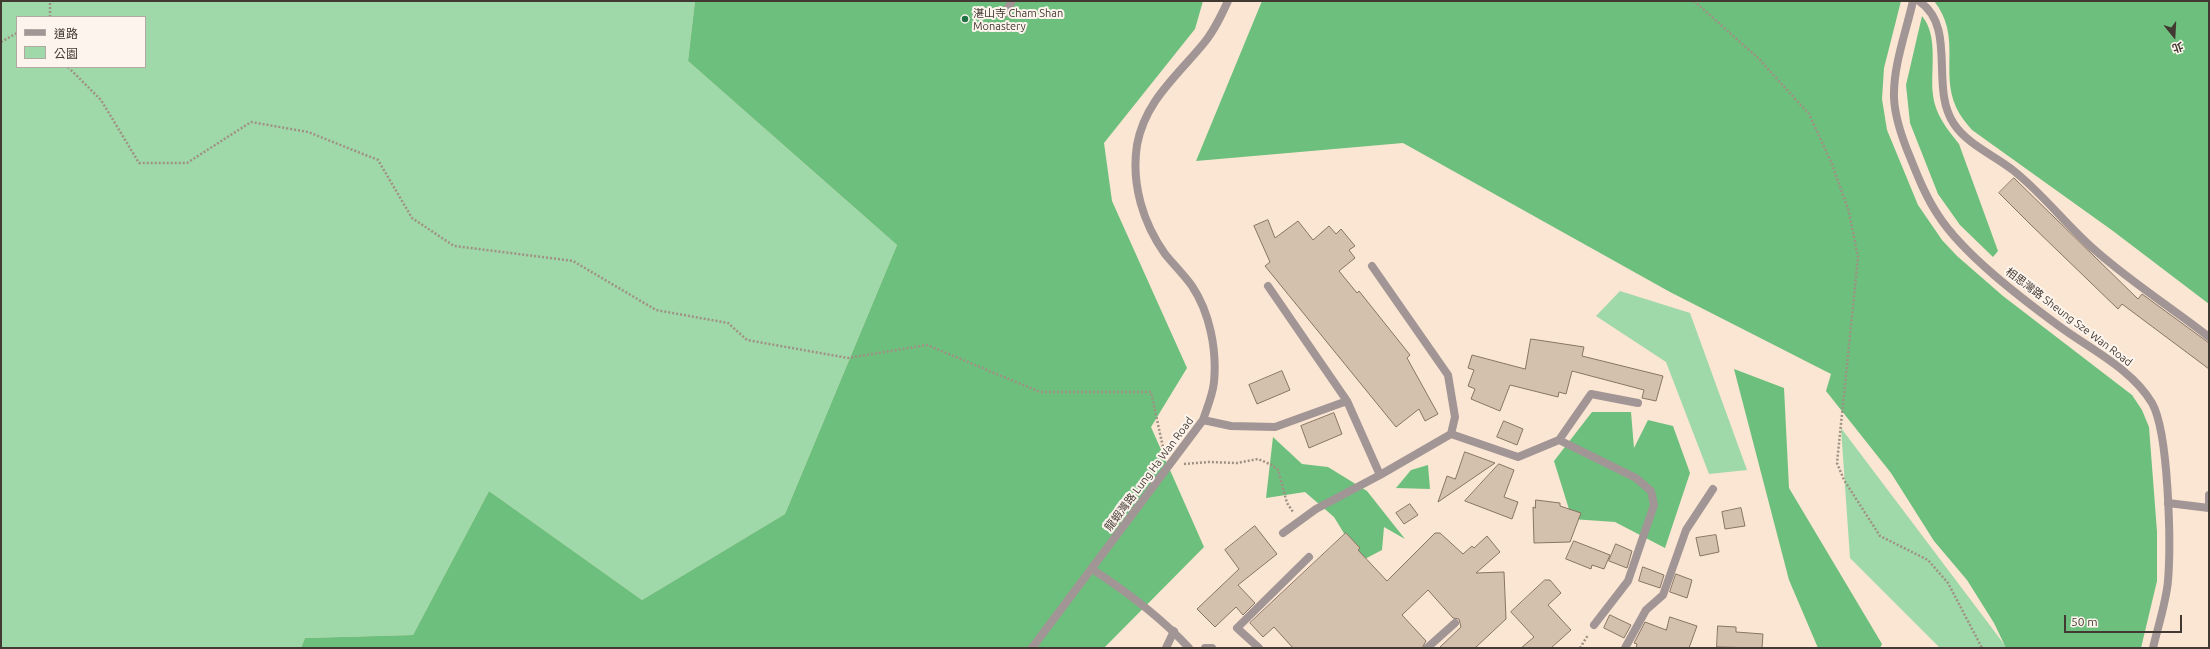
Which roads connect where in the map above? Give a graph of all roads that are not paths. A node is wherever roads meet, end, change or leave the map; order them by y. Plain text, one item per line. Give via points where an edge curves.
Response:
1 (1012, 1) edge
2 (1228, 1) edge
3 (1913, 1) edge
4 (1919, 1) edge
5 (981, 11) dead end
6 (1372, 266) dead end
7 (1268, 286) dead end
8 (2209, 337) edge
9 (1347, 401) junction
10 (1638, 403) dead end
11 (1203, 420) junction
12 (1451, 434) junction
13 (1559, 440) junction
14 (1380, 475) junction
15 (1712, 489) dead end
16 (2209, 495) edge
17 (2168, 503) junction
18 (2209, 508) edge
19 (1283, 533) dead end
20 (1309, 557) dead end
21 (1092, 569) junction
22 (1455, 623) dead end
23 (1594, 625) road end
24 (1174, 631) junction
25 (1032, 648) edge
26 (1166, 648) edge
27 (1189, 648) edge
28 (1205, 648) edge
29 (1212, 648) edge
30 (1259, 648) edge
31 (1427, 648) edge
32 (1626, 648) edge
33 (2153, 648) edge

1 - 5 street via 1004,14
2 - 11 street, 龍蝦灣路 Lung Ha Wan Road via 1205,42 1171,78 1153,103 1141,131 1136,161 1138,194 1149,227 1166,255 1192,287 1208,321 1215,353 1214,384
3 - 17 street, 相思灣路 Sheung Sze Wan Road via 1896,70 1894,98 1903,140 1928,199 1951,233 1976,257 2022,297 2140,387 2153,404 2160,424
4 - 8 street via 1934,15 1939,28 1942,94 1949,115 1965,137 2014,171 2096,251
6 - 12 street via 1448,375 1455,417
7 - 9 street
9 - 11 street via 1275,427 1231,426
9 - 14 street
10 - 13 street via 1591,394
11 - 21 street, 龍蝦灣路 Lung Ha Wan Road
12 - 13 street via 1518,457
12 - 14 street
13 - 23 street via 1636,478 1651,491 1654,505 1628,581
14 - 19 street via 1316,509
15 - 32 street via 1686,530 1663,594 1646,610
16 - 18 street
17 - 18 street
17 - 33 street, 相思灣路 Sheung Sze Wan Road via 2168,582
20 - 30 street via 1237,628
21 - 24 street via 1129,594
21 - 25 street, 龍蝦灣路 Lung Ha Wan Road
22 - 31 street
24 - 26 street
24 - 27 street
28 - 29 street

